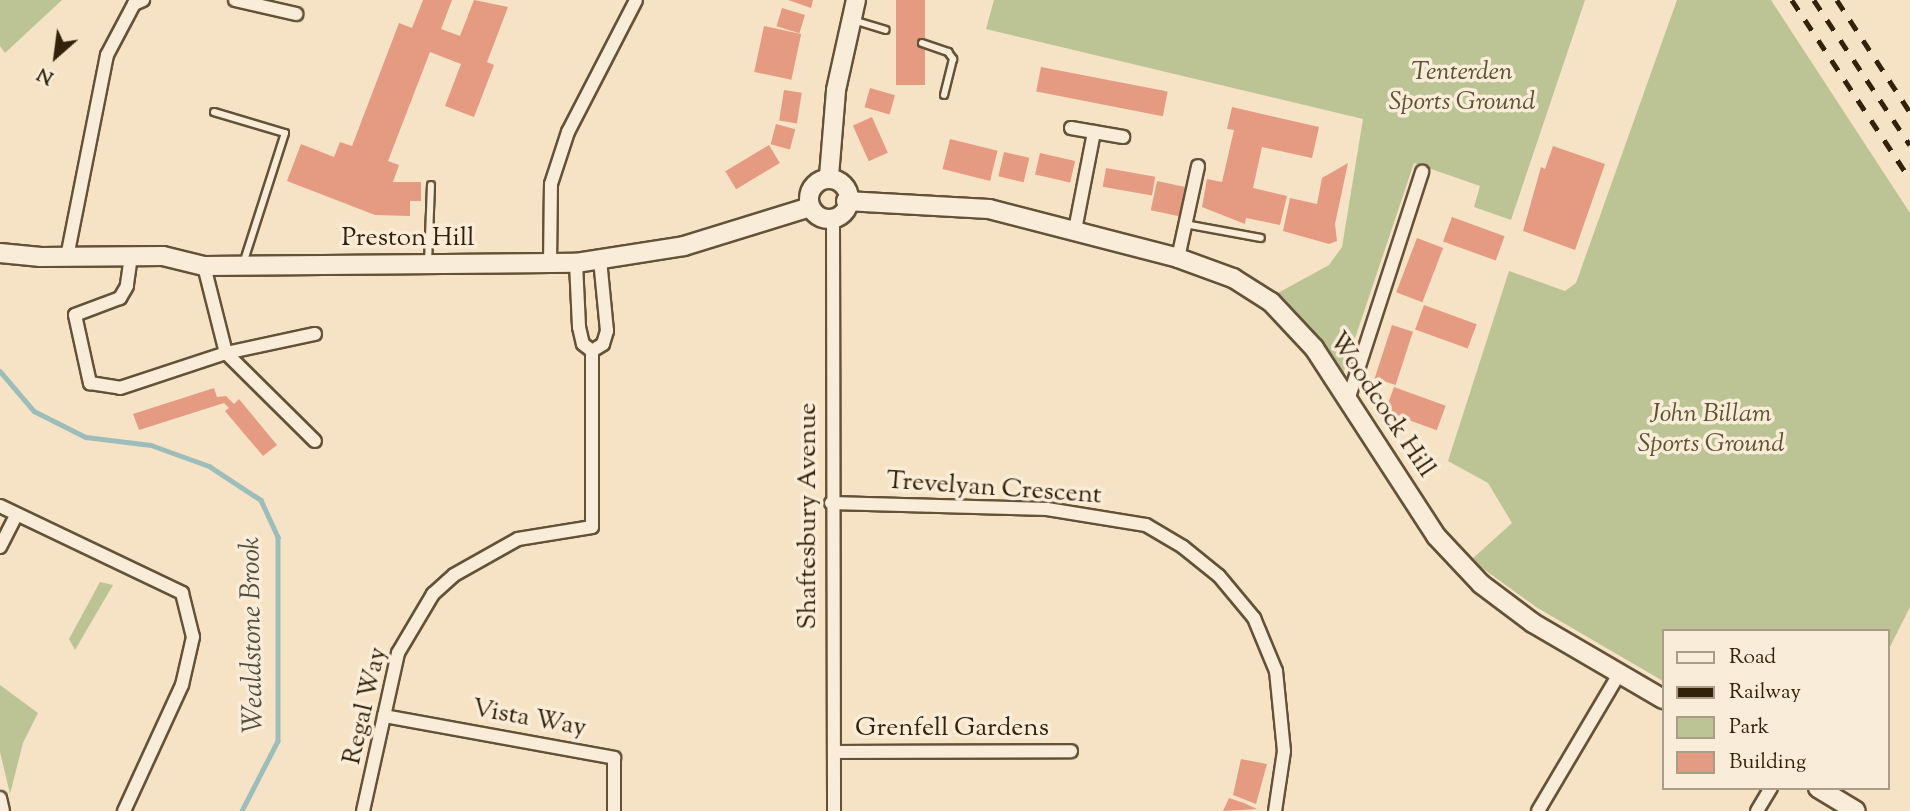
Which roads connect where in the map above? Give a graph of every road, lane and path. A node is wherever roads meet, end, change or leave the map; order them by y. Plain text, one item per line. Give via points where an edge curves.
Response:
1 (143, 0) edge
2 (235, 0) edge
3 (636, 0) edge
4 (856, 0) edge
5 (296, 14) dead end
6 (851, 19) junction
7 (885, 30) dead end
8 (922, 43) dead end
9 (944, 95) dead end
10 (214, 112) dead end
11 (1071, 128) dead end
12 (1094, 132) junction
13 (1123, 137) dead end
14 (1198, 166) dead end
15 (1422, 172) dead end
16 (829, 176) junction
17 (431, 185) dead end
18 (846, 201) junction
19 (810, 207) junction
20 (833, 220) junction
21 (1185, 224) junction
22 (1075, 230) junction
23 (1261, 238) dead end
24 (0, 253) edge
25 (131, 256) junction
26 (67, 257) junction
27 (1178, 258) junction
28 (600, 260) junction
29 (576, 263) junction
30 (550, 264) junction
31 (428, 265) junction
32 (204, 266) junction
33 (242, 266) junction
34 (315, 334) dead end
35 (592, 351) junction
36 (226, 353) junction
37 (1349, 397) junction
38 (315, 441) dead end
39 (831, 503) junction
40 (0, 506) edge
41 (16, 515) junction
42 (0, 547) edge
43 (1619, 674) junction
44 (1661, 698) edge
45 (384, 716) junction
46 (1071, 751) dead end
47 (834, 752) junction
48 (1770, 790) edge
49 (1821, 790) edge
50 (0, 798) edge
51 (3, 811) edge
52 (124, 811) edge
53 (363, 811) edge
54 (614, 811) edge
55 (834, 811) edge
56 (1275, 811) edge
57 (1538, 811) edge
58 (1756, 811) edge
59 (1856, 811) edge

1 - 26 street via 134,4 107,55
2 - 5 street
3 - 30 street via 568,132 551,184
4 - 6 street
6 - 7 lane
6 - 16 street via 836,90
8 - 9 lane via 948,52 953,59
10 - 33 lane via 285,133
11 - 12 street
12 - 13 street
12 - 22 street
14 - 21 street
15 - 37 street
16 - 18 street via 845,187
16 - 19 street via 816,186
17 - 31 lane
18 - 20 street
18 - 22 street, Woodcock Hill via 989,209
19 - 20 street via 822,221
19 - 28 street, Preston Hill via 684,246
20 - 39 street, Shaftesbury Avenue
21 - 23 lane
21 - 27 street
22 - 27 street, Woodcock Hill
24 - 26 street, Preston Hill
25 - 26 street, Preston Hill
25 - 32 street, Preston Hill via 163,256
25 - 36 street via 127,286 120,298 75,315 90,383 120,388
27 - 37 street, Woodcock Hill via 1233,278 1270,302 1314,348
28 - 29 street, Preston Hill
28 - 35 street, Regal Way via 607,331 603,344
29 - 30 street, Preston Hill
29 - 35 street, Regal Way via 579,327 583,344
30 - 31 street, Preston Hill
31 - 33 street, Preston Hill
32 - 33 street, Preston Hill
32 - 36 street
34 - 36 street
35 - 45 street, Regal Way via 593,527 518,539 454,575 433,594 398,653
36 - 38 street
37 - 43 street, Woodcock Hill via 1436,536 1480,584 1533,624
39 - 47 street, Shaftesbury Avenue
39 - 56 street, Trevelyan Crescent via 1060,511 1146,525 1183,547 1219,576 1254,618 1276,671 1283,751
40 - 41 street
41 - 42 street
41 - 52 street via 182,593 193,637 182,685
43 - 44 street, Woodcock Hill
43 - 57 street
45 - 53 street, Regal Way
45 - 54 street, Vista Way via 614,758
46 - 47 street, Grenfell Gardens
47 - 55 street, Shaftesbury Avenue
48 - 58 street
49 - 59 street
50 - 51 street

